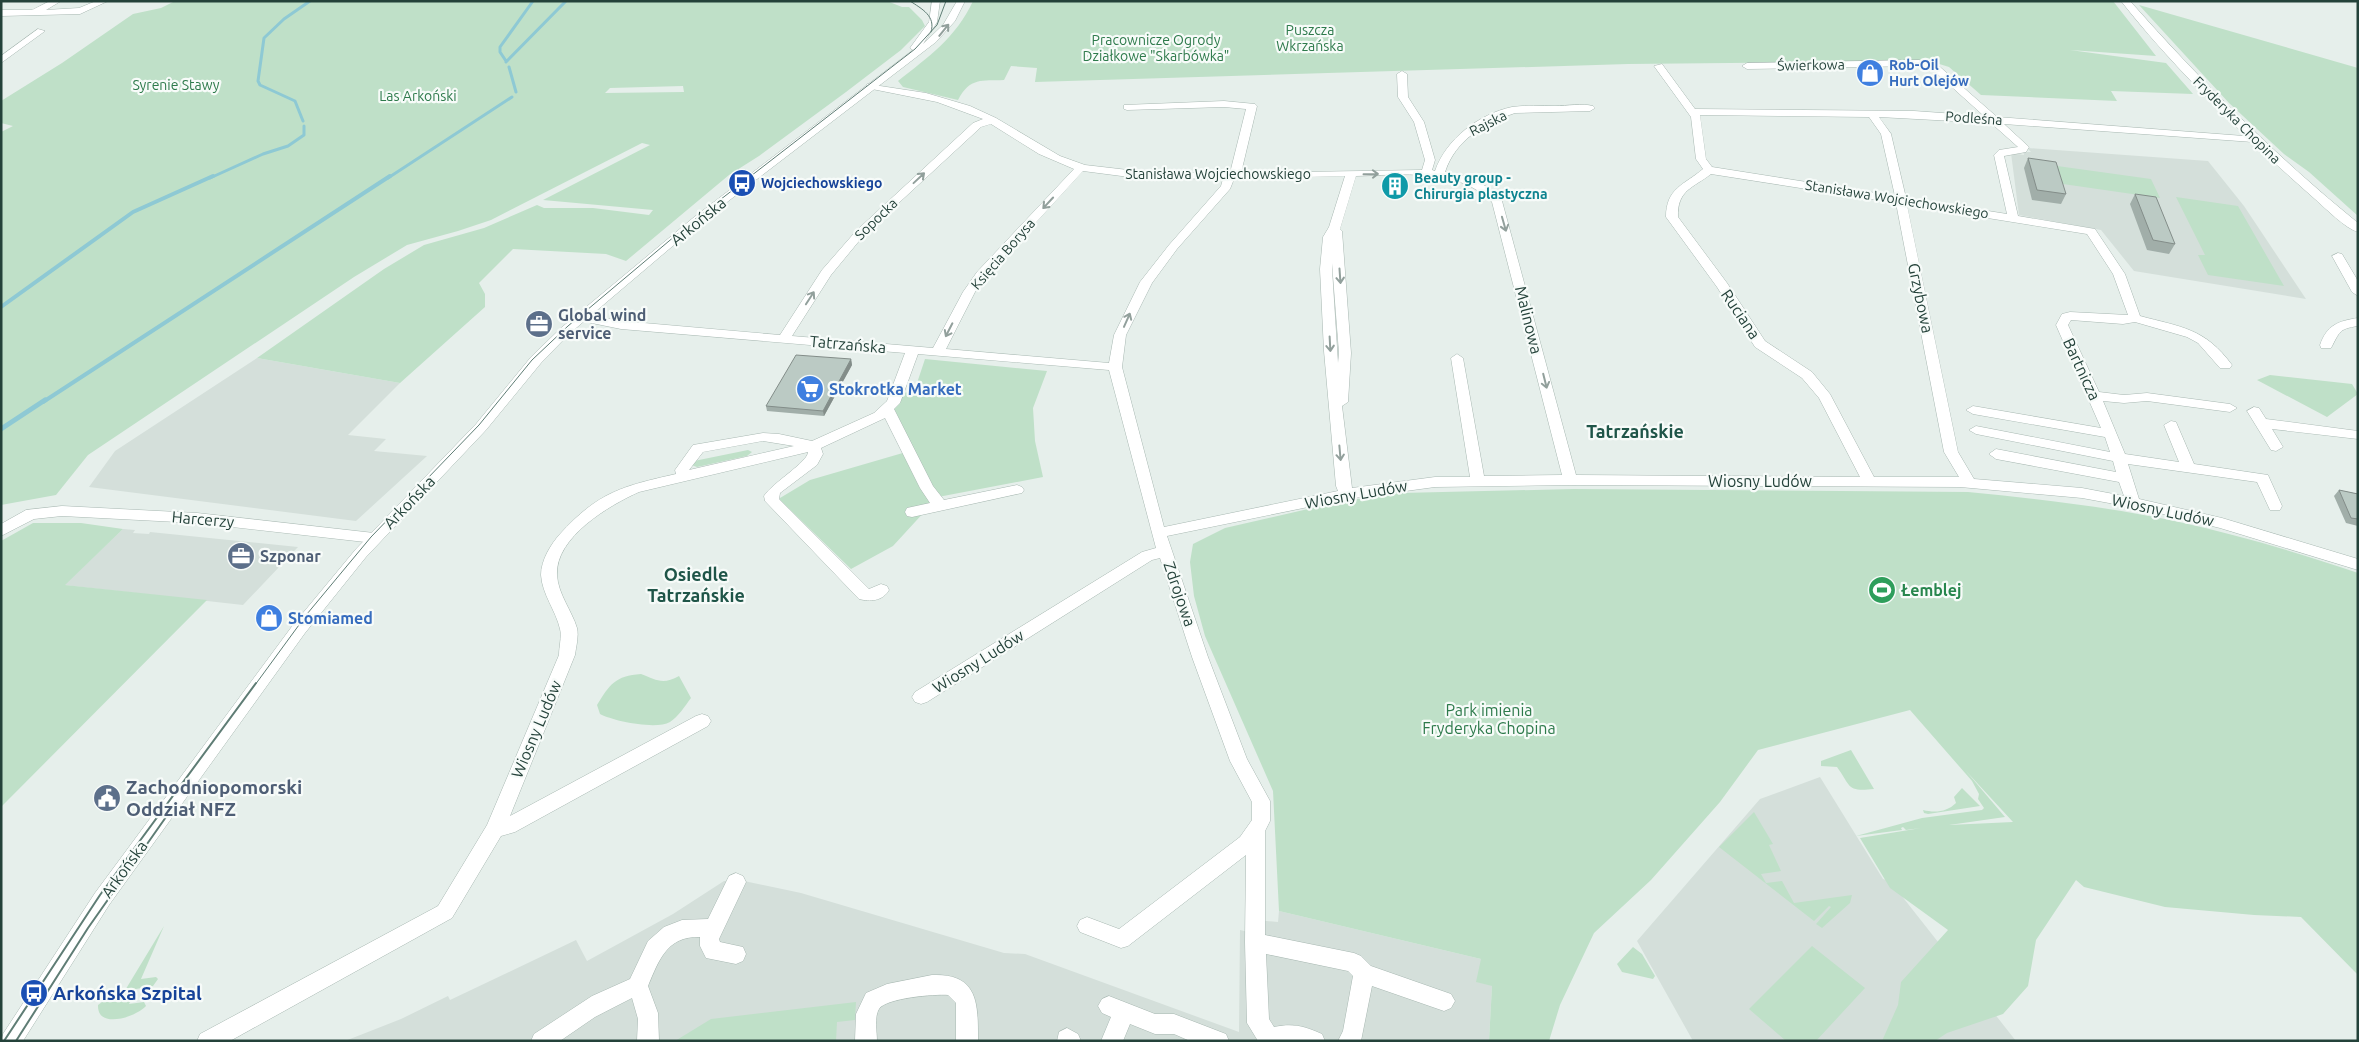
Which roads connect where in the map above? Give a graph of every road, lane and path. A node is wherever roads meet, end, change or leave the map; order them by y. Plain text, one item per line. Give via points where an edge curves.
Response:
1 (57, 1) edge
2 (104, 1) edge
3 (936, 1) edge
4 (962, 1) edge
5 (2126, 1) edge
6 (6, 13) edge
7 (34, 13) junction
8 (1, 18) edge
9 (41, 31) dead end
10 (908, 57) junction
11 (1, 60) edge
12 (1659, 66) dead end
13 (1747, 66) dead end
14 (1402, 74) dead end
15 (870, 86) junction
16 (1128, 107) dead end
17 (1590, 108) dead end
18 (1694, 112) junction
19 (1871, 113) junction
20 (1995, 119) junction
21 (991, 120) junction
22 (2253, 139) junction
23 (1081, 168) junction
24 (1708, 170) junction
25 (1352, 174) junction
26 (1426, 174) junction
27 (1439, 174) junction
28 (1232, 176) junction
29 (1462, 179) joint
30 (1901, 200) junction
31 (2012, 218) junction
32 (2358, 229) edge
33 (2358, 264) edge
34 (2358, 292) edge
35 (581, 317) junction
36 (2135, 318) junction
37 (2358, 322) edge
38 (784, 339) junction
39 (2326, 345) dead end
40 (913, 350) junction
41 (938, 351) junction
42 (1456, 358) dead end
43 (2225, 365) dead end
44 (1115, 366) junction
45 (2141, 383) dead end
46 (2094, 396) junction
47 (2147, 397) junction
48 (2230, 408) dead end
49 (888, 410) junction
50 (1973, 410) dead end
51 (2171, 425) dead end
52 (1976, 430) dead end
53 (2111, 434) junction
54 (2358, 435) edge
55 (813, 446) junction
56 (2276, 447) dead end
57 (1996, 454) dead end
58 (2119, 458) junction
59 (2189, 469) junction
60 (683, 475) junction
61 (2125, 478) junction
62 (1570, 480) junction
63 (1478, 481) junction
64 (1869, 481) junction
65 (1970, 483) junction
66 (1017, 490) dead end
67 (1347, 494) junction
68 (2133, 502) junction
69 (940, 506) junction
70 (2275, 506) dead end
71 (912, 512) dead end
72 (1, 531) edge
73 (1158, 533) junction
74 (374, 538) junction
75 (1165, 551) junction
76 (2358, 565) edge
77 (881, 590) dead end
78 (921, 697) dead end
79 (702, 721) dead end
80 (495, 829) junction
81 (1256, 832) junction
82 (736, 882) dead end
83 (1086, 926) dead end
84 (713, 929) junction
85 (1255, 942) junction
86 (736, 954) dead end
87 (1364, 973) junction
88 (637, 986) junction
89 (1444, 1001) dead end
90 (1271, 1039) edge
91 (11, 1041) edge
92 (208, 1041) edge
93 (542, 1041) edge
94 (648, 1041) edge
95 (866, 1041) edge
96 (967, 1041) edge
97 (1112, 1041) edge
98 (1218, 1041) edge
99 (1314, 1041) edge
100 (1349, 1041) edge

1 - 7 street
2 - 7 street via 80,11
3 - 10 street, Arkońska via 932,25
10 -> 4 street, Arkońska via 938,37
5 - 22 street, Fryderyka Chopina via 2180,64
6 - 7 street
6 - 8 street
9 - 11 street
10 - 15 street, Arkońska
12 - 18 street
13 - 20 street, Świerkowa via 1919,64 1937,69
14 - 26 street via 1403,97 1419,122 1430,160
15 - 21 street, Stanisława Wojciechowskiego via 955,105
15 - 35 street, Arkońska via 697,220
16 - 28 street, Zdrojowa via 1252,106
17 - 27 street, Rajska via 1514,110 1500,115 1456,142 1445,157
18 - 19 street, Podleśna
18 - 24 street via 1701,159
19 - 20 street, Podleśna
19 - 30 street, Grzybowa via 1889,142
20 - 22 street, Podleśna
20 - 31 street, Świerkowa via 2024,147 1999,155
21 - 23 street, Stanisława Wojciechowskiego
38 -> 21 street, Sopocka via 826,273 860,233 977,125
22 - 32 street, Fryderyka Chopina via 2306,188
23 - 28 street, Stanisława Wojciechowskiego via 1131,174
23 -> 41 street, Księcia Borysa via 981,275
24 - 30 street, Stanisława Wojciechowskiego
24 - 64 street, Ruciana via 1678,192 1670,207 1672,217 1723,286 1760,344 1807,375 1824,397
25 -> 26 street, Stanisława Wojciechowskiego
25 - 28 street, Stanisława Wojciechowskiego
25 -> 67 street via 1335,227 1345,353 1343,394 1336,412 1343,486
26 - 27 street, Stanisława Wojciechowskiego
27 - 29 street, Stanisława Wojciechowskiego
44 -> 28 street, Zdrojowa via 1120,335 1146,282
29 -> 62 street, Malinowa via 1482,187 1497,201
30 - 31 street, Stanisława Wojciechowskiego
30 - 65 street, Grzybowa via 1951,452
31 - 36 street, Stanisława Wojciechowskiego via 2085,228 2094,234 2119,274
33 - 34 street via 2340,259
35 - 38 street, Tatrzańska via 621,325
35 - 74 street, Arkońska via 540,354 481,427
36 - 43 street via 2191,334 2202,340
36 - 46 street, Bartnicza via 2070,316 2062,321
37 - 39 street via 2336,327 2330,332
38 - 40 street, Tatrzańska
40 - 41 street, Tatrzańska
40 - 49 street
41 - 44 street, Tatrzańska
42 - 63 street
44 - 73 street, Zdrojowa
45 - 47 street
46 - 47 street
46 - 53 street, Bartnicza
47 - 48 street
49 - 55 street, Wiosny Ludów
49 - 69 street via 927,488
50 - 53 street
51 - 59 street
52 - 58 street
53 - 58 street, Bartnicza
54 - 56 street via 2258,417
55 - 60 street, Wiosny Ludów
55 - 60 street via 763,437 698,448 682,470
55 - 77 street via 816,454 812,462 775,490 772,501 865,595
57 - 61 street
58 - 59 street
58 - 61 street, Bartnicza
59 - 70 street via 2263,478
60 - 80 street, Wiosny Ludów via 634,488 598,506 576,525 554,554 549,574 569,630 567,655
61 - 68 street, Bartnicza
62 - 63 street, Wiosny Ludów
62 - 64 street, Wiosny Ludów
63 - 67 street, Wiosny Ludów via 1414,484
64 - 65 street, Wiosny Ludów
65 - 68 street, Wiosny Ludów via 2047,489
66 - 69 street
67 - 73 street, Wiosny Ludów
68 - 76 street, Wiosny Ludów via 2222,523
69 - 71 street
72 - 74 street, Harcerzy via 31,514 62,511 143,514
73 - 75 street, Zdrojowa
74 - 91 street, Arkońska via 299,629 121,872
75 - 78 street, Wiosny Ludów via 1147,556
75 - 81 street, Zdrojowa via 1216,701 1260,801 1261,821
79 - 80 street via 508,826
80 - 92 street, Wiosny Ludów via 446,912
81 - 83 street via 1247,843 1121,939
81 - 85 street, Zdrojowa
82 - 84 street
84 - 86 street via 709,939 713,951
84 - 88 street via 679,928 668,933 650,956
85 - 87 street via 1354,963
85 - 90 street, Zdrojowa via 1258,1023
87 - 89 street
87 - 100 street
88 - 93 street via 598,1004
88 - 94 street via 648,1012
90 - 99 street via 1290,1034
95 - 96 street via 867,1010 874,1000 896,990 946,985 961,992 966,1000
97 - 98 street via 1116,1009 1156,1024 1174,1024

